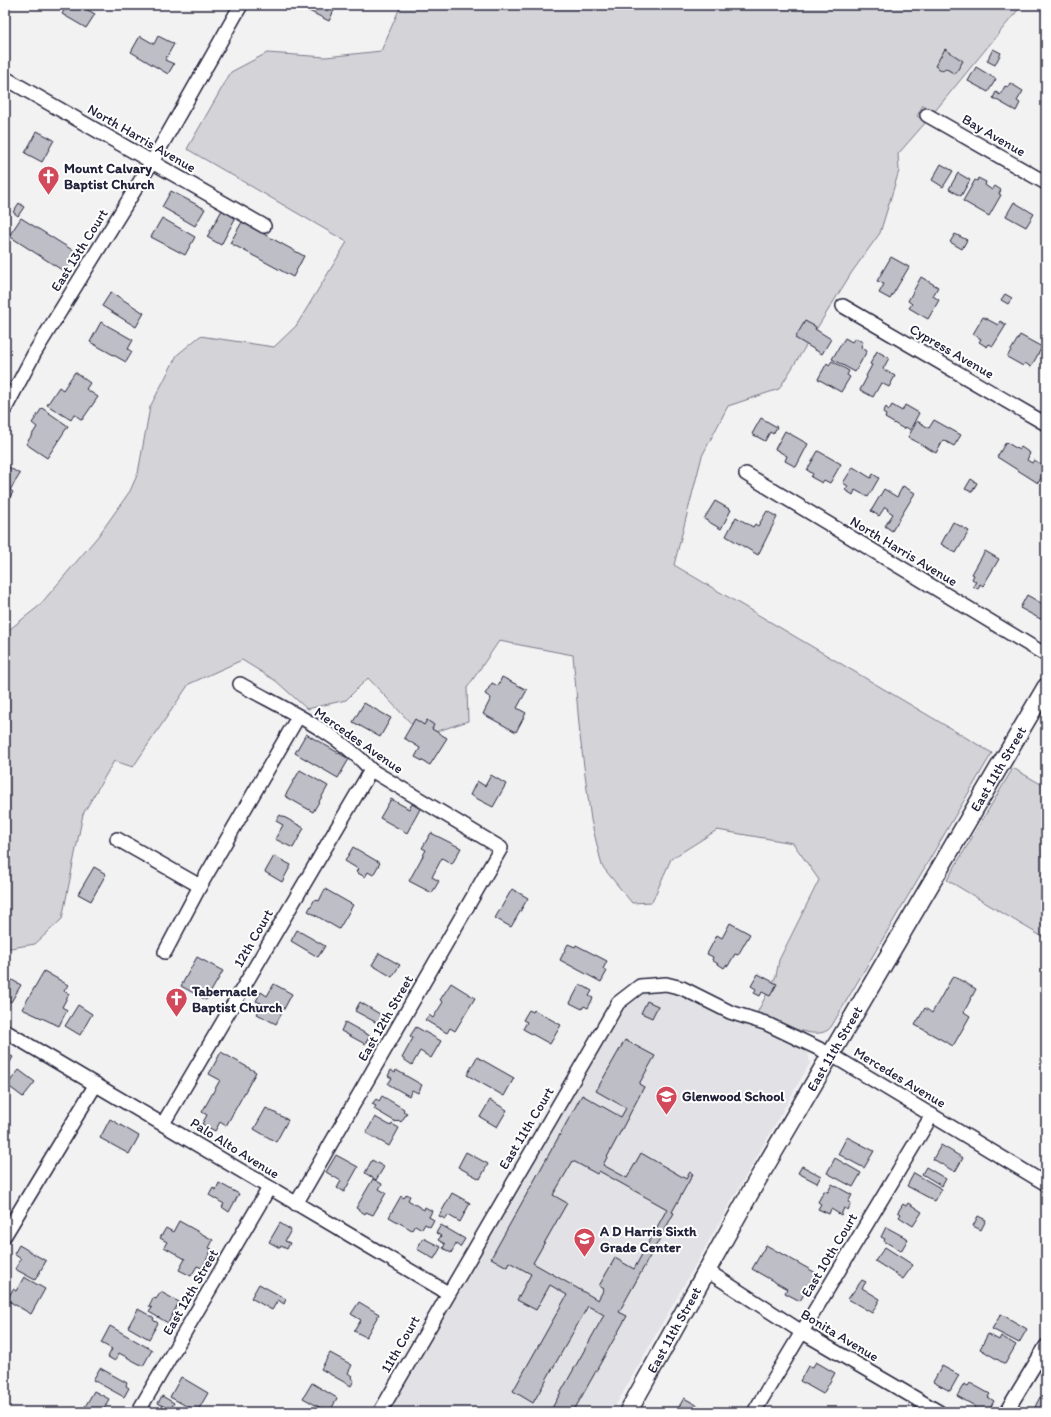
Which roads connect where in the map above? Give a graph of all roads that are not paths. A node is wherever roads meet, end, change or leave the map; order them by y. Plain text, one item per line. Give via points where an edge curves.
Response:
1 (241, 5) edge
2 (5, 78) edge
3 (927, 114) dead end
4 (152, 162) junction
5 (1046, 183) edge
6 (264, 226) dead end
7 (842, 306) dead end
8 (5, 409) edge
9 (1046, 424) edge
10 (746, 474) dead end
11 (1046, 655) edge
12 (240, 684) dead end
13 (1046, 687) edge
14 (298, 717) junction
15 (371, 770) junction
16 (117, 839) dead end
17 (501, 848) joint
18 (200, 886) junction
19 (165, 952) dead end
20 (640, 986) joint
21 (5, 1031) edge
22 (830, 1054) junction
23 (96, 1084) junction
24 (932, 1115) junction
25 (164, 1122) junction
26 (1046, 1184) edge
27 (269, 1188) junction
28 (296, 1204) junction
29 (5, 1235) edge
30 (706, 1270) junction
31 (448, 1293) junction
32 (802, 1332) junction
33 (1046, 1346) edge
34 (138, 1412) edge
35 (380, 1412) edge
36 (628, 1412) edge
37 (754, 1412) edge
38 (939, 1412) edge
39 (1006, 1412) edge

1 - 4 street, East 13th Court
2 - 4 street, North Harris Avenue
3 - 5 street, Bay Avenue
4 - 6 street, North Harris Avenue
4 - 8 street, East 13th Court via 35,352
7 - 9 street, Cypress Avenue
10 - 11 street, North Harris Avenue
12 - 14 street, Mercedes Avenue
13 - 22 main road, East 11th Street
14 - 15 street, Mercedes Avenue via 357,754
14 - 18 street
15 - 17 street, Mercedes Avenue
15 - 25 street, 12th Court
16 - 18 street
17 - 28 street, East 12th Street
18 - 19 street
20 - 22 street, Mercedes Avenue via 666,984 682,988 730,1012 765,1023
20 - 31 street, East 11th Court via 618,1003
21 - 23 street, Palo Alto Avenue
22 - 24 street, Mercedes Avenue
22 - 30 main road, East 11th Street
23 - 25 street, Palo Alto Avenue
23 - 29 street
24 - 26 street, Mercedes Avenue
24 - 32 street, East 10th Court
25 - 27 street, Palo Alto Avenue
27 - 28 street, Palo Alto Avenue
27 - 34 street, East 12th Street
28 - 31 street, Palo Alto Avenue
30 - 32 street, Bonita Avenue
30 - 36 main road, East 11th Street
31 - 35 street, 11th Court
32 - 37 street, East 10th Court
32 - 38 street, Bonita Avenue
33 - 39 street

